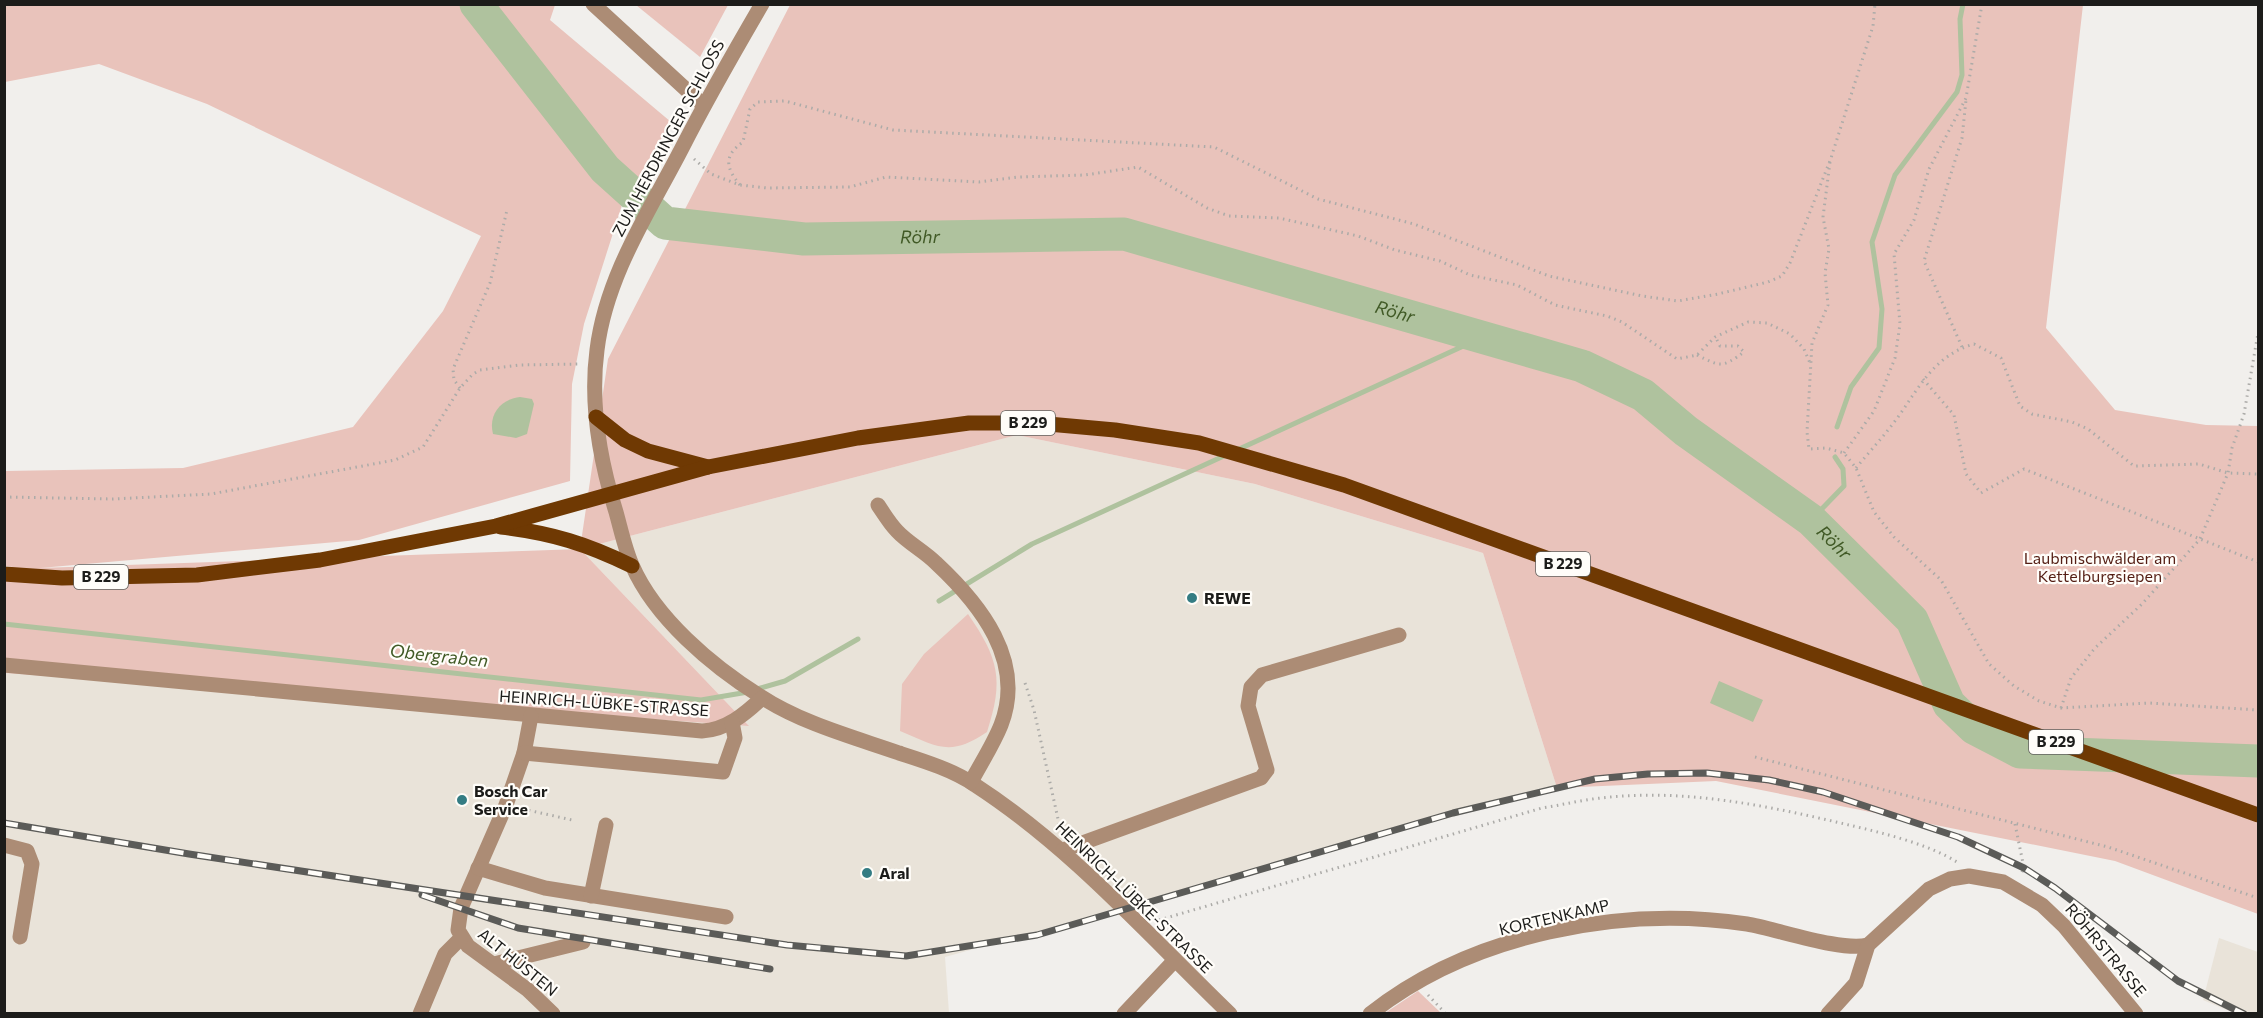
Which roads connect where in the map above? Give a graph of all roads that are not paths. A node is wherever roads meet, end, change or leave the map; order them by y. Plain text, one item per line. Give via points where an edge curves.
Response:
1 (593, 4) edge
2 (762, 4) edge
3 (703, 105) junction
4 (596, 417) junction
5 (708, 467) junction
6 (610, 494) junction
7 (878, 505) dead end
8 (496, 526) junction
9 (632, 566) junction
10 (4, 574) edge
11 (1399, 635) dead end
12 (4, 665) edge
13 (762, 698) junction
14 (531, 716) junction
15 (732, 722) junction
16 (524, 753) junction
17 (971, 782) junction
18 (2259, 815) edge
19 (606, 825) dead end
20 (4, 844) edge
21 (1063, 850) junction
22 (478, 868) junction
23 (591, 896) junction
24 (726, 917) dead end
25 (20, 937) dead end
26 (461, 938) junction
27 (583, 942) dead end
28 (1868, 945) junction
29 (1175, 960) junction
30 (495, 964) junction
31 (420, 1014) edge
32 (554, 1014) edge
33 (1124, 1014) edge
34 (1230, 1014) edge
35 (1370, 1014) edge
36 (1828, 1014) edge
37 (2136, 1014) edge

1 - 3 street
2 - 3 street, ZUM HERDRINGER SCHLOSS
3 - 4 street, ZUM HERDRINGER SCHLOSS via 641,221 615,285 597,347
4 - 5 main road via 625,440 648,451
4 - 6 street, ZUM HERDRINGER SCHLOSS
5 - 6 main road, B 229
5 - 18 main road, B 229 via 858,438 969,423 1037,423 1199,443 1344,485
6 - 8 main road, B 229
6 - 9 street, ZUM HERDRINGER SCHLOSS
7 - 17 street via 897,531 956,581 994,634 1004,656 1007,702 1001,724
8 - 9 main road via 561,536
8 - 10 main road, B 229 via 320,560 197,575 62,578
9 - 13 street, ZUM HERDRINGER SCHLOSS via 699,653
11 - 21 street via 1262,675 1251,687 1248,706 1267,770 1262,778
12 - 14 street, HEINRICH-LÜBKE-STRASSE
13 - 15 street, HEINRICH-LÜBKE-STRASSE
13 - 17 street, HEINRICH-LÜBKE-STRASSE via 801,718
14 - 15 street, HEINRICH-LÜBKE-STRASSE via 702,731
14 - 16 street
15 - 16 street via 735,738 723,772
16 - 22 street
17 - 21 street, HEINRICH-LÜBKE-STRASSE
19 - 23 street
20 - 25 street via 27,851 32,864
21 - 29 street, HEINRICH-LÜBKE-STRASSE
22 - 23 street via 545,888
22 - 26 street via 458,920
23 - 24 street
26 - 30 street, ALT HÜSTEN
26 - 31 street via 445,954
27 - 30 street
28 - 35 street, KORTENKAMP via 1850,946 1717,921 1626,919 1518,942 1447,966 1414,981
28 - 36 street via 1856,983
28 - 37 street, RÖHRSTRASSE via 1929,889 1960,877 1984,878 2013,887 2051,913
29 - 33 street
29 - 34 street, HEINRICH-LÜBKE-STRASSE
30 - 32 street, ALT HÜSTEN

